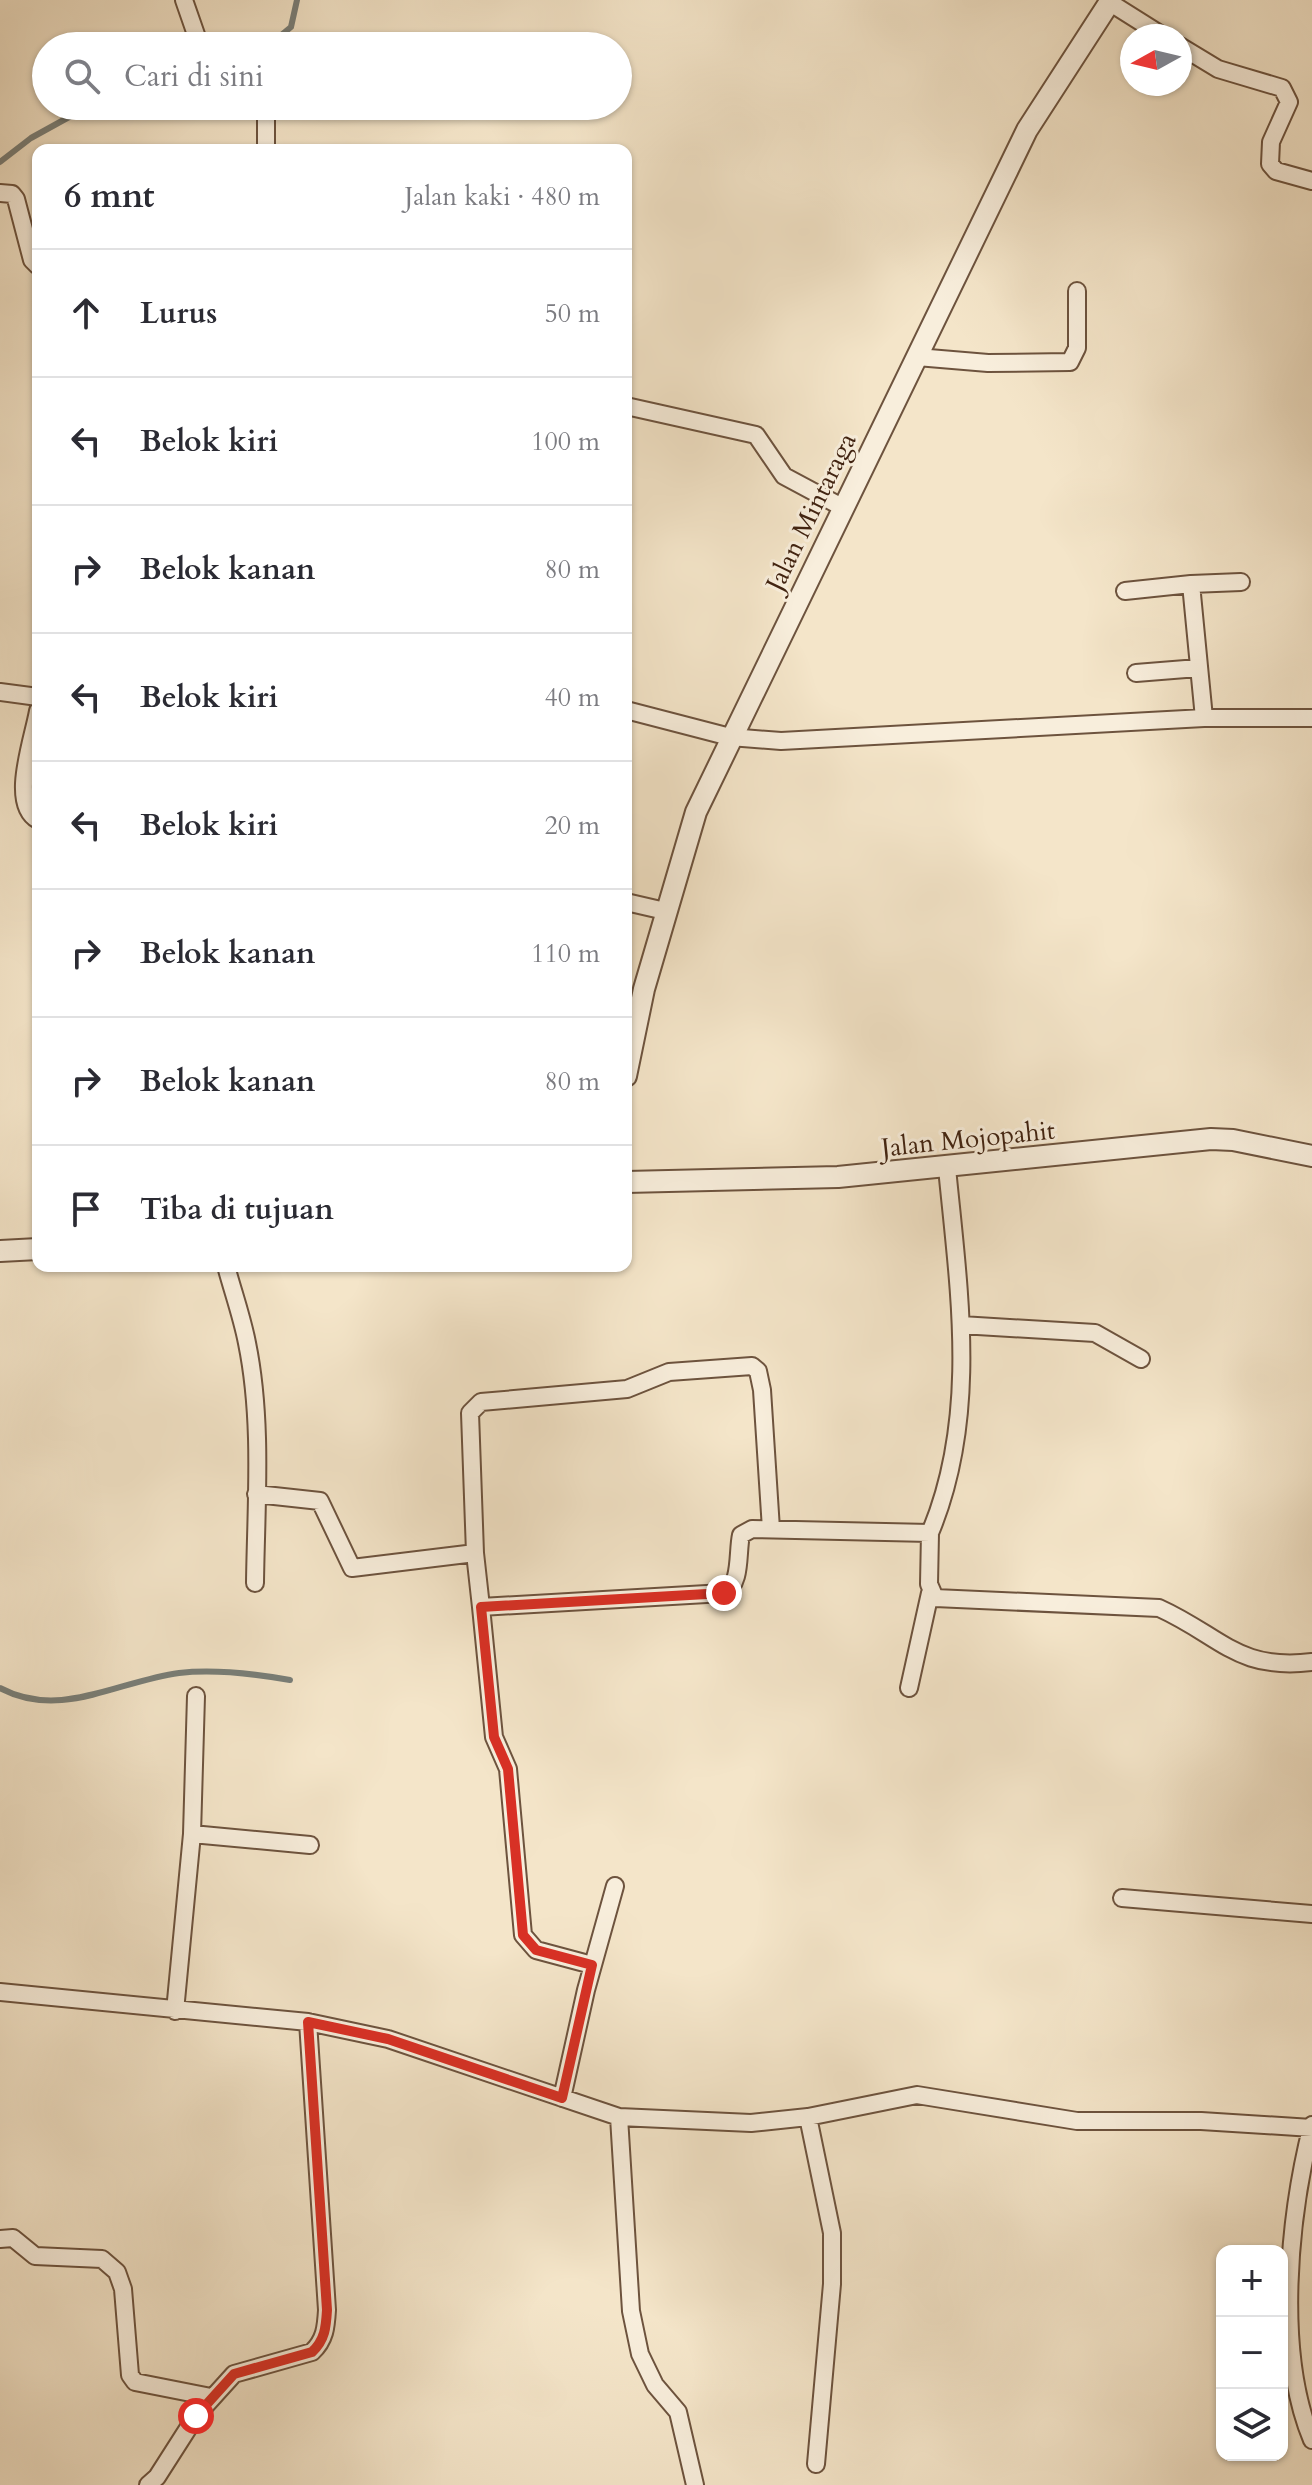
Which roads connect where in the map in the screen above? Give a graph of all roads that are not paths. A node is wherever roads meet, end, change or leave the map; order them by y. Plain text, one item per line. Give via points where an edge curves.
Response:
1 (184, 0) edge
2 (1110, 1) edge
3 (1145, 24) edge
4 (195, 32) edge
5 (1192, 53) edge
6 (266, 120) edge
7 (266, 144) edge
8 (1312, 181) edge
9 (0, 193) edge
10 (32, 260) edge
11 (1077, 291) dead end
12 (917, 357) junction
13 (632, 407) edge
14 (842, 507) junction
15 (1241, 582) dead end
16 (1191, 584) junction
17 (1125, 591) dead end
18 (1198, 668) junction
19 (1136, 673) dead end
20 (0, 692) edge
21 (32, 696) edge
22 (632, 712) edge
23 (1204, 718) junction
24 (1312, 718) edge
25 (730, 737) junction
26 (32, 743) edge
27 (32, 816) edge
28 (632, 903) edge
29 (665, 911) junction
30 (632, 1051) edge
31 (1312, 1156) edge
32 (947, 1168) junction
33 (632, 1182) edge
34 (32, 1249) edge
35 (0, 1251) edge
36 (228, 1272) edge
37 (961, 1325) junction
38 (1141, 1359) dead end
39 (256, 1494) junction
40 (771, 1529) junction
41 (930, 1533) junction
42 (475, 1553) junction
43 (255, 1583) dead end
44 (930, 1593) junction
45 (481, 1607) junction
46 (1312, 1662) edge
47 (909, 1688) dead end
48 (196, 1696) dead end
49 (192, 1834) junction
50 (310, 1845) dead end
51 (615, 1886) dead end
52 (1122, 1898) dead end
53 (1312, 1914) edge
54 (592, 1965) junction
55 (0, 1992) edge
56 (175, 2011) junction
57 (308, 2022) junction
58 (562, 2098) junction
59 (619, 2117) junction
60 (808, 2117) junction
61 (1312, 2127) edge
62 (0, 2239) edge
63 (211, 2397) junction
64 (1312, 2440) edge
65 (816, 2464) dead end
66 (148, 2485) edge
67 (695, 2485) edge

1 - 4 street
2 - 3 street
2 - 12 street, Jalan Mintaraga via 1027,130
5 - 8 street via 1218,69 1282,88 1289,102 1271,142 1270,164 1276,171
6 - 7 street
9 - 10 street via 16,199
11 - 12 street via 1077,348 1070,362
12 - 14 street, Jalan Mintaraga
13 - 14 street via 756,435 784,476
14 - 25 street, Jalan Mintaraga
15 - 16 street
16 - 17 street
16 - 18 street
18 - 19 street
18 - 23 street
20 - 21 street
22 - 25 street
23 - 24 street
23 - 25 street via 804,741
25 - 29 street, Jalan Mintaraga via 696,812
26 - 27 street via 22,797
28 - 29 street
29 - 30 street, Jalan Mintaraga
31 - 32 street, Jalan Mojopahit via 1211,1139
32 - 33 street, Jalan Mojopahit via 838,1177
32 - 37 street
34 - 35 street
36 - 39 street via 252,1376
37 - 38 street via 1095,1333
37 - 41 street via 959,1425
39 - 42 street via 320,1501 352,1568
39 - 43 street
40 - 41 street
40 - 42 street via 762,1390 758,1371 747,1365 669,1372 627,1389 474,1406 470,1413
40 - 45 street via 741,1535 736,1580 724,1593
41 - 44 street
42 - 45 street
44 - 46 street via 945,1600 1159,1608 1246,1659
44 - 47 street
45 - 54 street via 494,1737 508,1769 523,1935 536,1950
48 - 49 street
49 - 50 street
49 - 56 street
51 - 54 street
52 - 53 street
54 - 58 street
55 - 56 street
56 - 57 street
57 - 58 street via 388,2039
57 - 63 street via 325,2331 312,2352 234,2374
58 - 59 street
59 - 60 street via 751,2123
59 - 67 street via 631,2311 640,2354 655,2385 678,2412
60 - 61 street via 917,2095 1077,2121
60 - 65 street via 832,2233
61 - 64 street via 1291,2242 1290,2298 1295,2366
62 - 63 street via 13,2238 35,2256 102,2259 117,2272 123,2289 130,2375 135,2382
63 - 66 street

